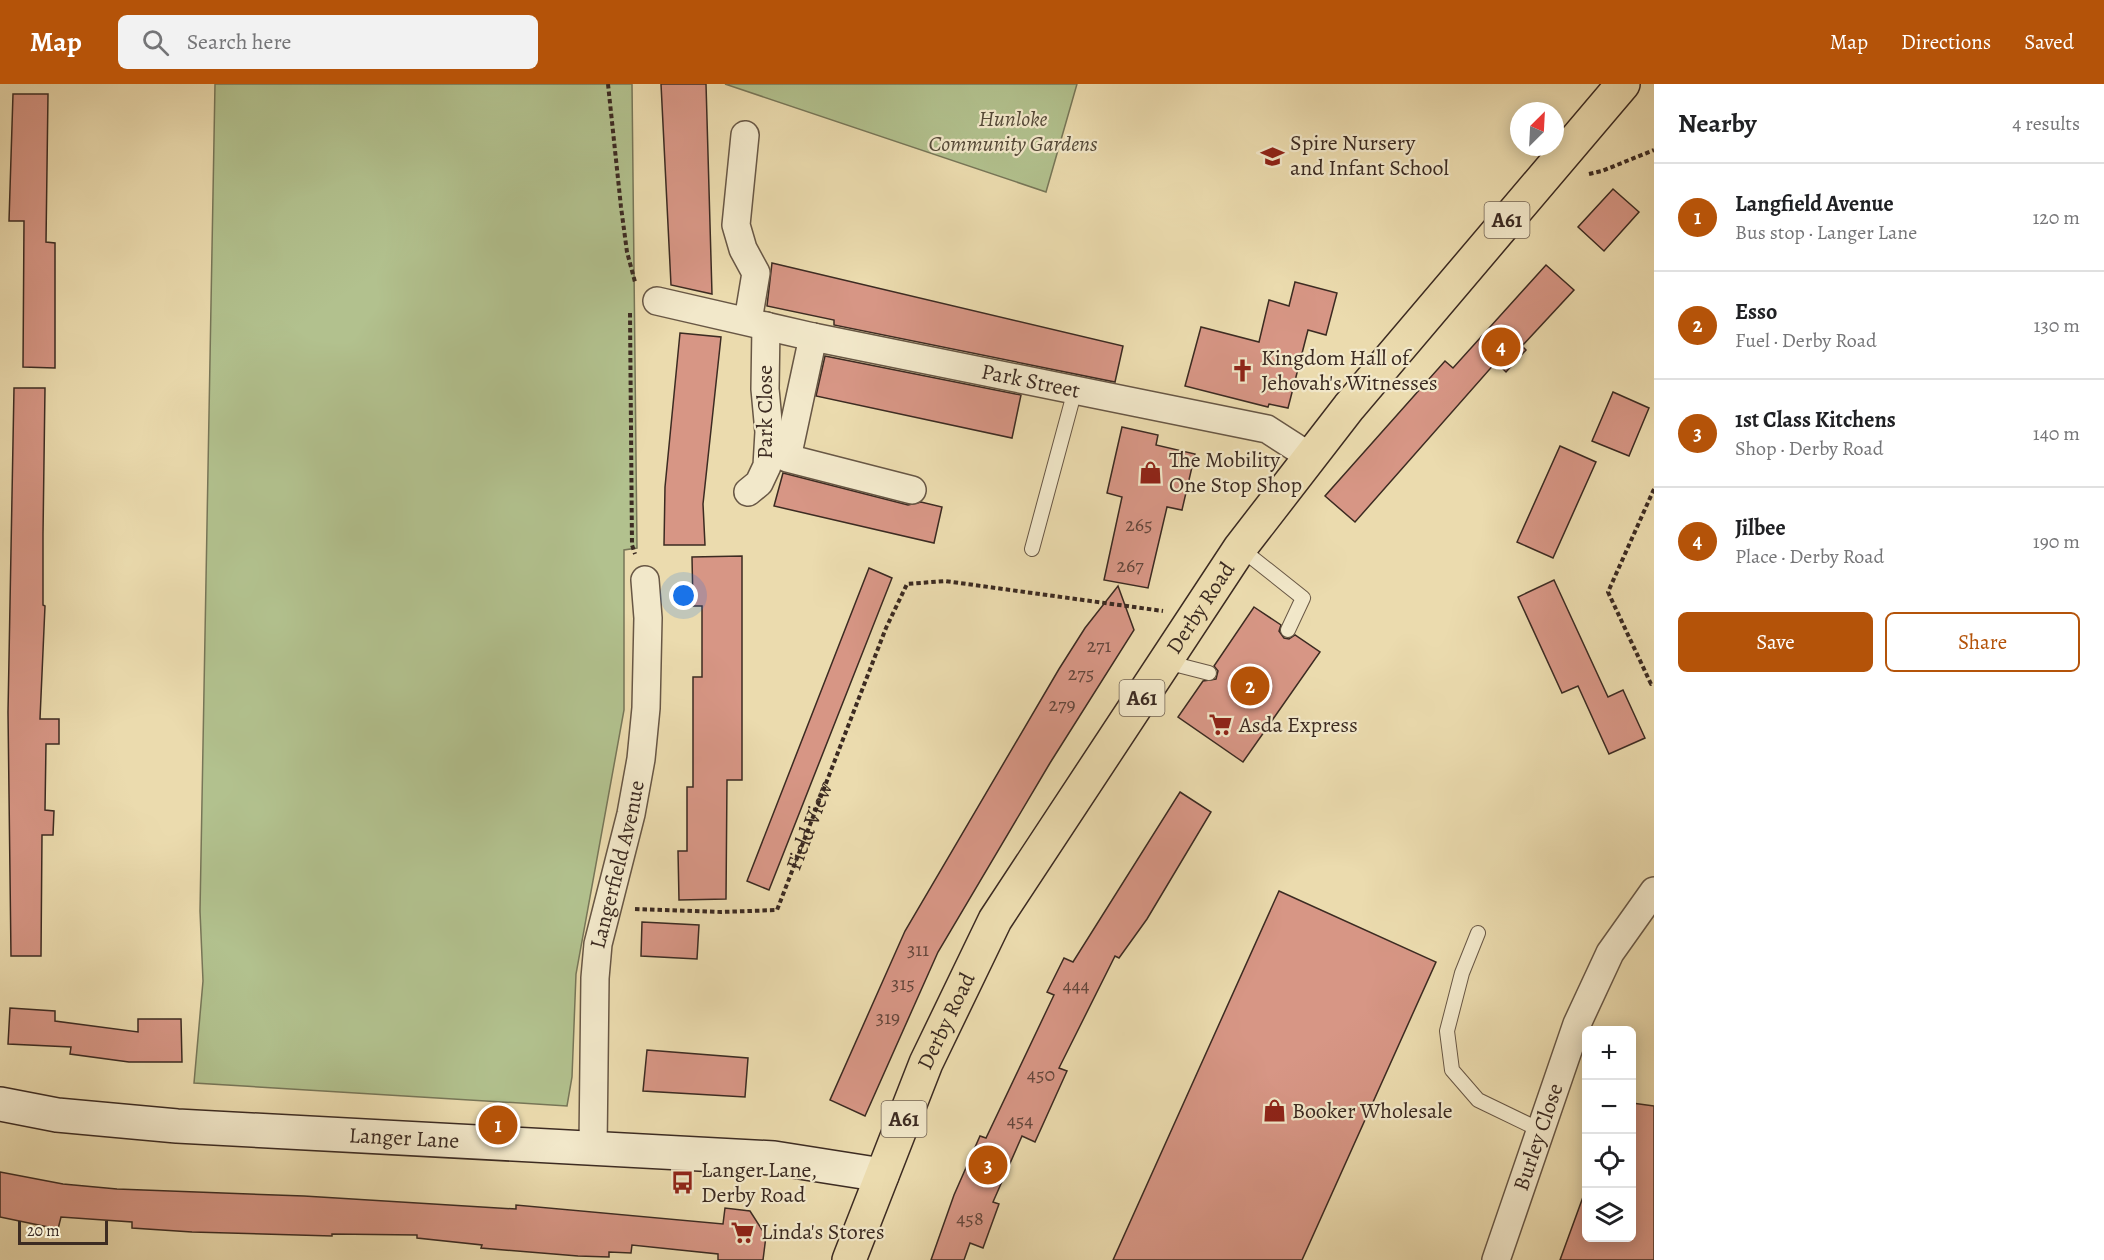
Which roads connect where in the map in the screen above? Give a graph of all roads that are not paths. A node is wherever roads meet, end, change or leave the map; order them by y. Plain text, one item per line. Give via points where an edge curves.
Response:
1 (1623, 84) edge
2 (746, 135) dead end
3 (657, 301) dead end
4 (757, 323) junction
5 (813, 337) junction
6 (1075, 390) junction
7 (1309, 456) junction
8 (912, 490) dead end
9 (748, 492) dead end
10 (1240, 548) junction
11 (1032, 549) dead end
12 (645, 580) road end
13 (1288, 630) dead end
14 (1166, 662) junction
15 (1209, 673) dead end
16 (1652, 894) edge
17 (1478, 933) dead end
18 (0, 1104) edge
19 (1540, 1130) junction
20 (593, 1148) junction
21 (882, 1175) junction
22 (849, 1260) edge
23 (1496, 1260) edge

1 - 7 highway, Derby Road / A61
2 - 4 street via 736,225 756,273
3 - 4 street, Park Street
4 - 5 street, Park Street
4 - 9 street, Park Close via 769,432 767,466 759,483
5 - 6 street, Park Street
5 - 8 street via 787,458
6 - 7 street, Park Street via 1267,429
6 - 11 lane
7 - 10 highway, Derby Road / A61
10 - 13 lane via 1303,598
10 - 14 highway, Derby Road / A61
12 - 20 street, Langerfield Avenue via 648,618 641,759 598,944
14 - 15 lane
14 - 21 highway, Derby Road / A61 via 995,920 926,1063
16 - 19 street, Burley Close via 1610,952 1581,1014
17 - 19 lane via 1462,973 1448,1030 1452,1070 1478,1100
18 - 20 street, Langer Lane via 57,1115 177,1126
19 - 23 street, Burley Close
20 - 21 street, Langer Lane via 774,1158
21 - 22 highway, Derby Road / A61

